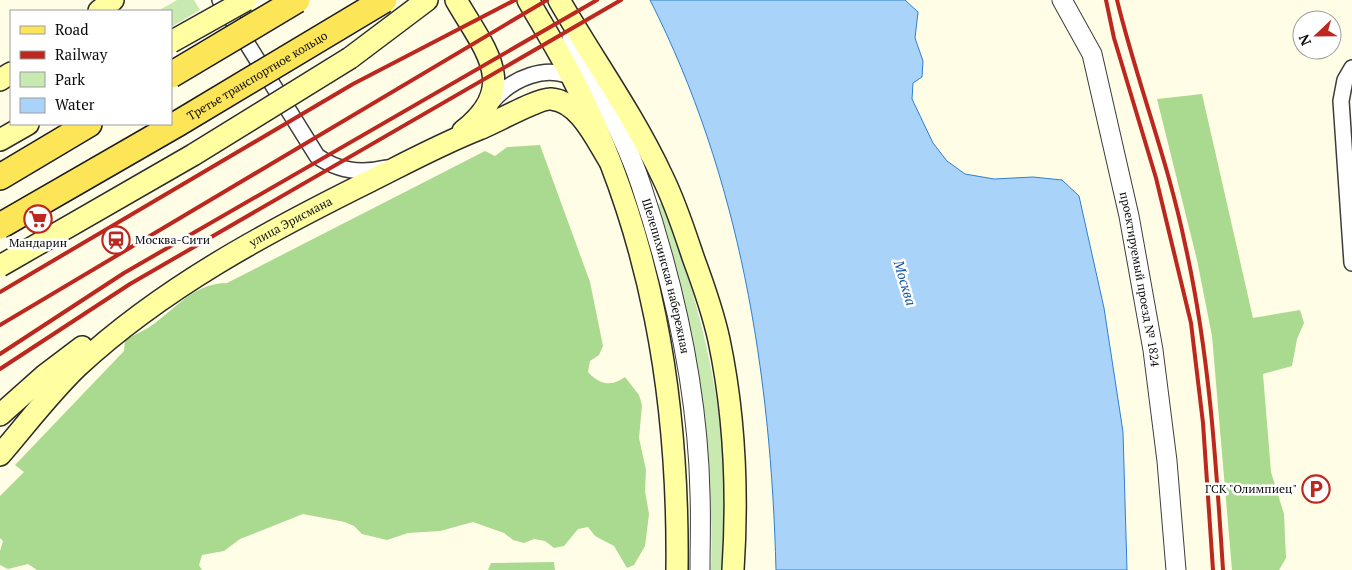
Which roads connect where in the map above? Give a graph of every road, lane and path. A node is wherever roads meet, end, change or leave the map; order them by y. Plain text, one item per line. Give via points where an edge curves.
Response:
1 (112, 0) edge
2 (220, 0) edge
3 (246, 0) edge
4 (297, 0) edge
5 (384, 0) edge
6 (427, 0) edge
7 (456, 0) edge
8 (528, 0) edge
9 (555, 0) edge
10 (559, 0) edge
11 (1062, 0) edge
12 (100, 10) edge
13 (172, 41) edge
14 (1352, 68) edge
15 (172, 74) edge
16 (572, 78) junction
17 (603, 103) junction
18 (489, 104) junction
19 (26, 125) edge
20 (87, 125) edge
21 (455, 137) junction
22 (0, 140) edge
23 (609, 160) junction
24 (409, 162) junction
25 (0, 177) edge
26 (0, 226) edge
27 (1352, 263) edge
28 (0, 266) edge
29 (166, 296) junction
30 (0, 415) edge
31 (0, 455) edge
32 (676, 570) edge
33 (700, 570) edge
34 (733, 570) edge
35 (1176, 570) edge

1 - 12 main road
2 - 24 street via 317,156 342,169 358,172
3 - 13 main road, bridge
4 - 15 main road, bridge
5 - 26 main road, Третье транспортное кольцо, bridge
6 - 28 main road, bridge via 350,58 193,155
7 - 18 main road via 491,63 495,80
8 - 16 main road, Шелепихинская набережная
9 - 17 street, Шелепихинская набережная
10 - 34 main road via 663,176 701,281 718,339 728,391 736,477
11 - 35 street, проектируемый проезд № 1824 via 1092,54 1130,216 1154,359
14 - 27 street via 1341,100
16 - 17 street via 591,89
16 - 18 street via 548,72 532,75 509,85
16 - 23 main road, Шелепихинская набережная
17 - 33 street, Шелепихинская набережная via 641,184 672,288 695,426 700,493
18 - 21 main road
19 - 22 main road
20 - 25 main road
21 - 23 main road, улица Эрисмана via 550,98 565,102 575,110
21 - 24 main road, улица Эрисмана
23 - 32 main road, Шелепихинская набережная via 650,288 662,349 675,449 678,506
24 - 29 main road, улица Эрисмана via 250,245
29 - 30 main road via 104,330
29 - 31 main road, улица Эрисмана via 76,368

